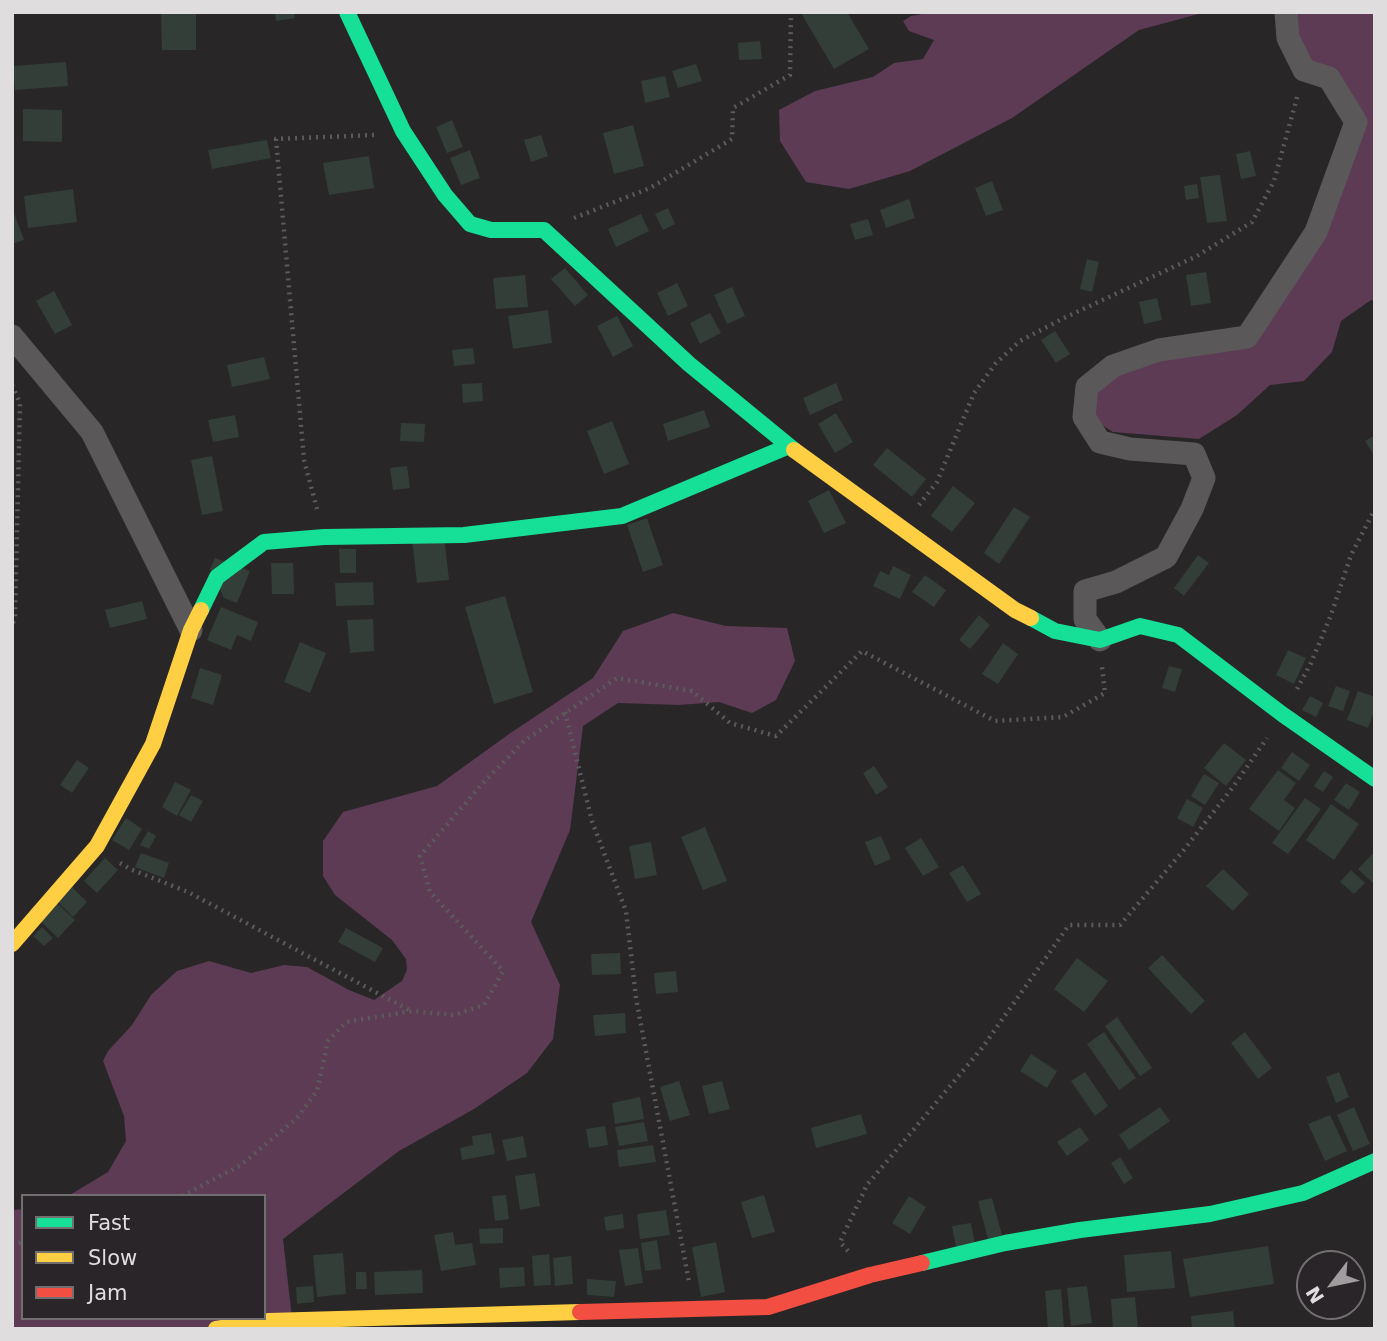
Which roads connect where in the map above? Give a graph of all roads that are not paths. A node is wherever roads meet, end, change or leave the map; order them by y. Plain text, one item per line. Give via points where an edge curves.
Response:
1 (347, 12) edge
2 (1286, 12) edge
3 (12, 336) edge
4 (789, 446) junction
5 (191, 630) junction
6 (1100, 640) junction
7 (1375, 779) edge
8 (12, 944) edge
9 (1375, 1161) edge
10 (216, 1329) edge

1 - 4 street via 402,131 470,224 491,230 544,230 689,364
2 - 6 street via 1288,38 1304,70 1329,78 1356,122 1316,232 1248,337 1158,350 1113,366 1087,387 1084,417 1100,442 1195,454 1204,478 1166,557 1116,582 1085,591 1085,619
3 - 5 street via 92,432
4 - 5 street via 622,516 464,535 264,542 217,577
4 - 6 street via 1015,610 1055,631
5 - 8 street via 153,744 97,846
6 - 7 street via 1140,626 1178,635
9 - 10 street via 1303,1194 1210,1214 1005,1243 870,1275 768,1307 283,1320

